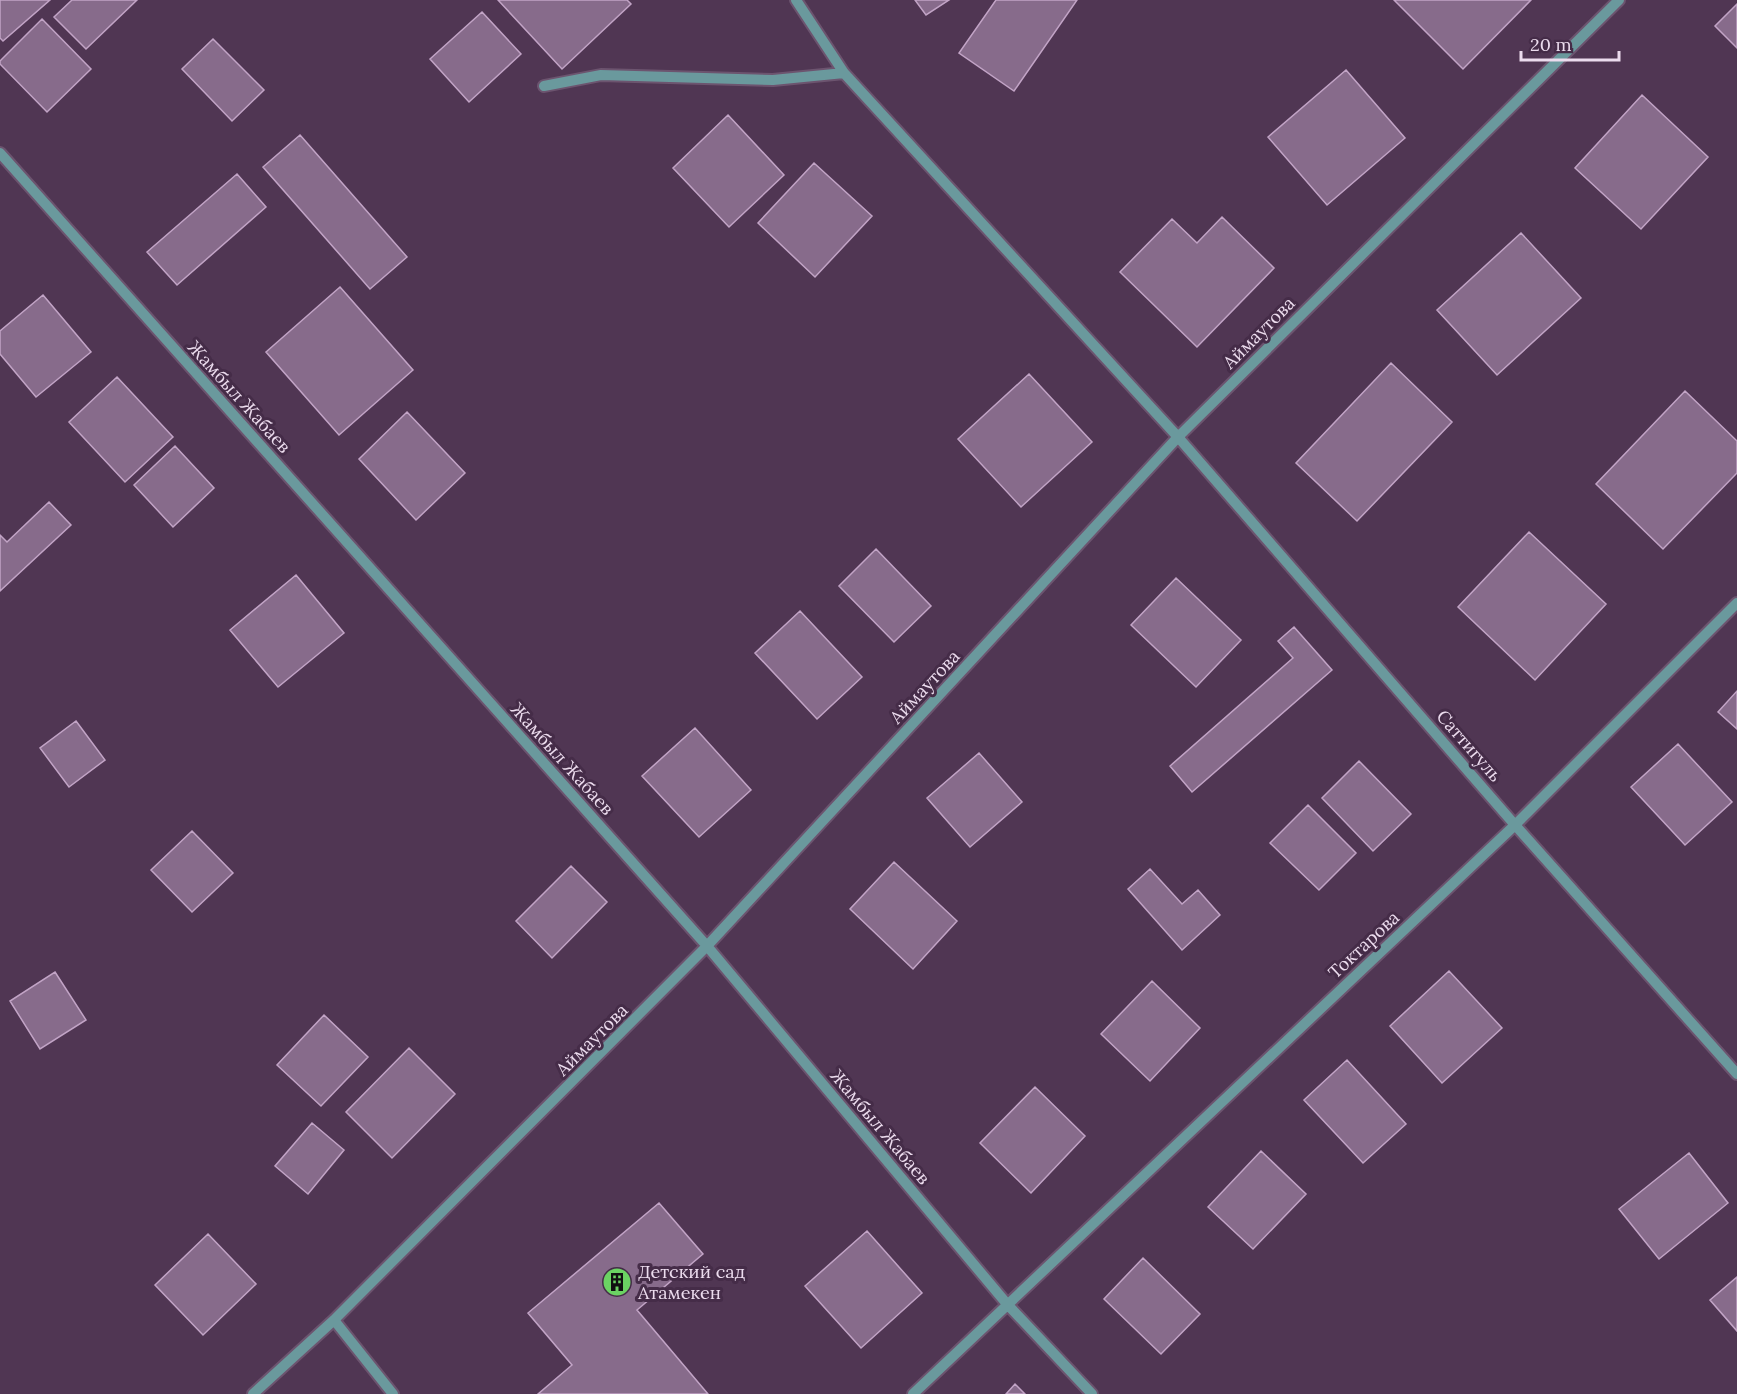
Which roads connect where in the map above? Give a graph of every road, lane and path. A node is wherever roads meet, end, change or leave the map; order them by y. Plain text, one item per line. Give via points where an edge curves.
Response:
1 (796, 0) edge
2 (1619, 0) edge
3 (844, 73) junction
4 (544, 86) dead end
5 (0, 153) edge
6 (1178, 437) junction
7 (1737, 603) edge
8 (1515, 825) junction
9 (707, 946) junction
10 (1737, 1074) edge
11 (1008, 1304) junction
12 (334, 1320) junction
13 (253, 1394) edge
14 (393, 1394) edge
15 (913, 1394) edge
16 (1092, 1394) edge

1 - 3 street, Саттигуль
2 - 6 street, Аймаутова
3 - 4 street via 773,80 601,75
3 - 6 street, Саттигуль
5 - 9 street, Жамбыл Жабаев
6 - 8 street, Саттигуль
6 - 9 street, Аймаутова
7 - 8 street, Токтарова
8 - 10 street, Саттигуль
8 - 11 street, Токтарова
9 - 11 street, Жамбыл Жабаев
9 - 12 street, Аймаутова
11 - 15 street, Токтарова
11 - 16 street, Жамбыл Жабаев
12 - 13 street, Аймаутова
12 - 14 street

